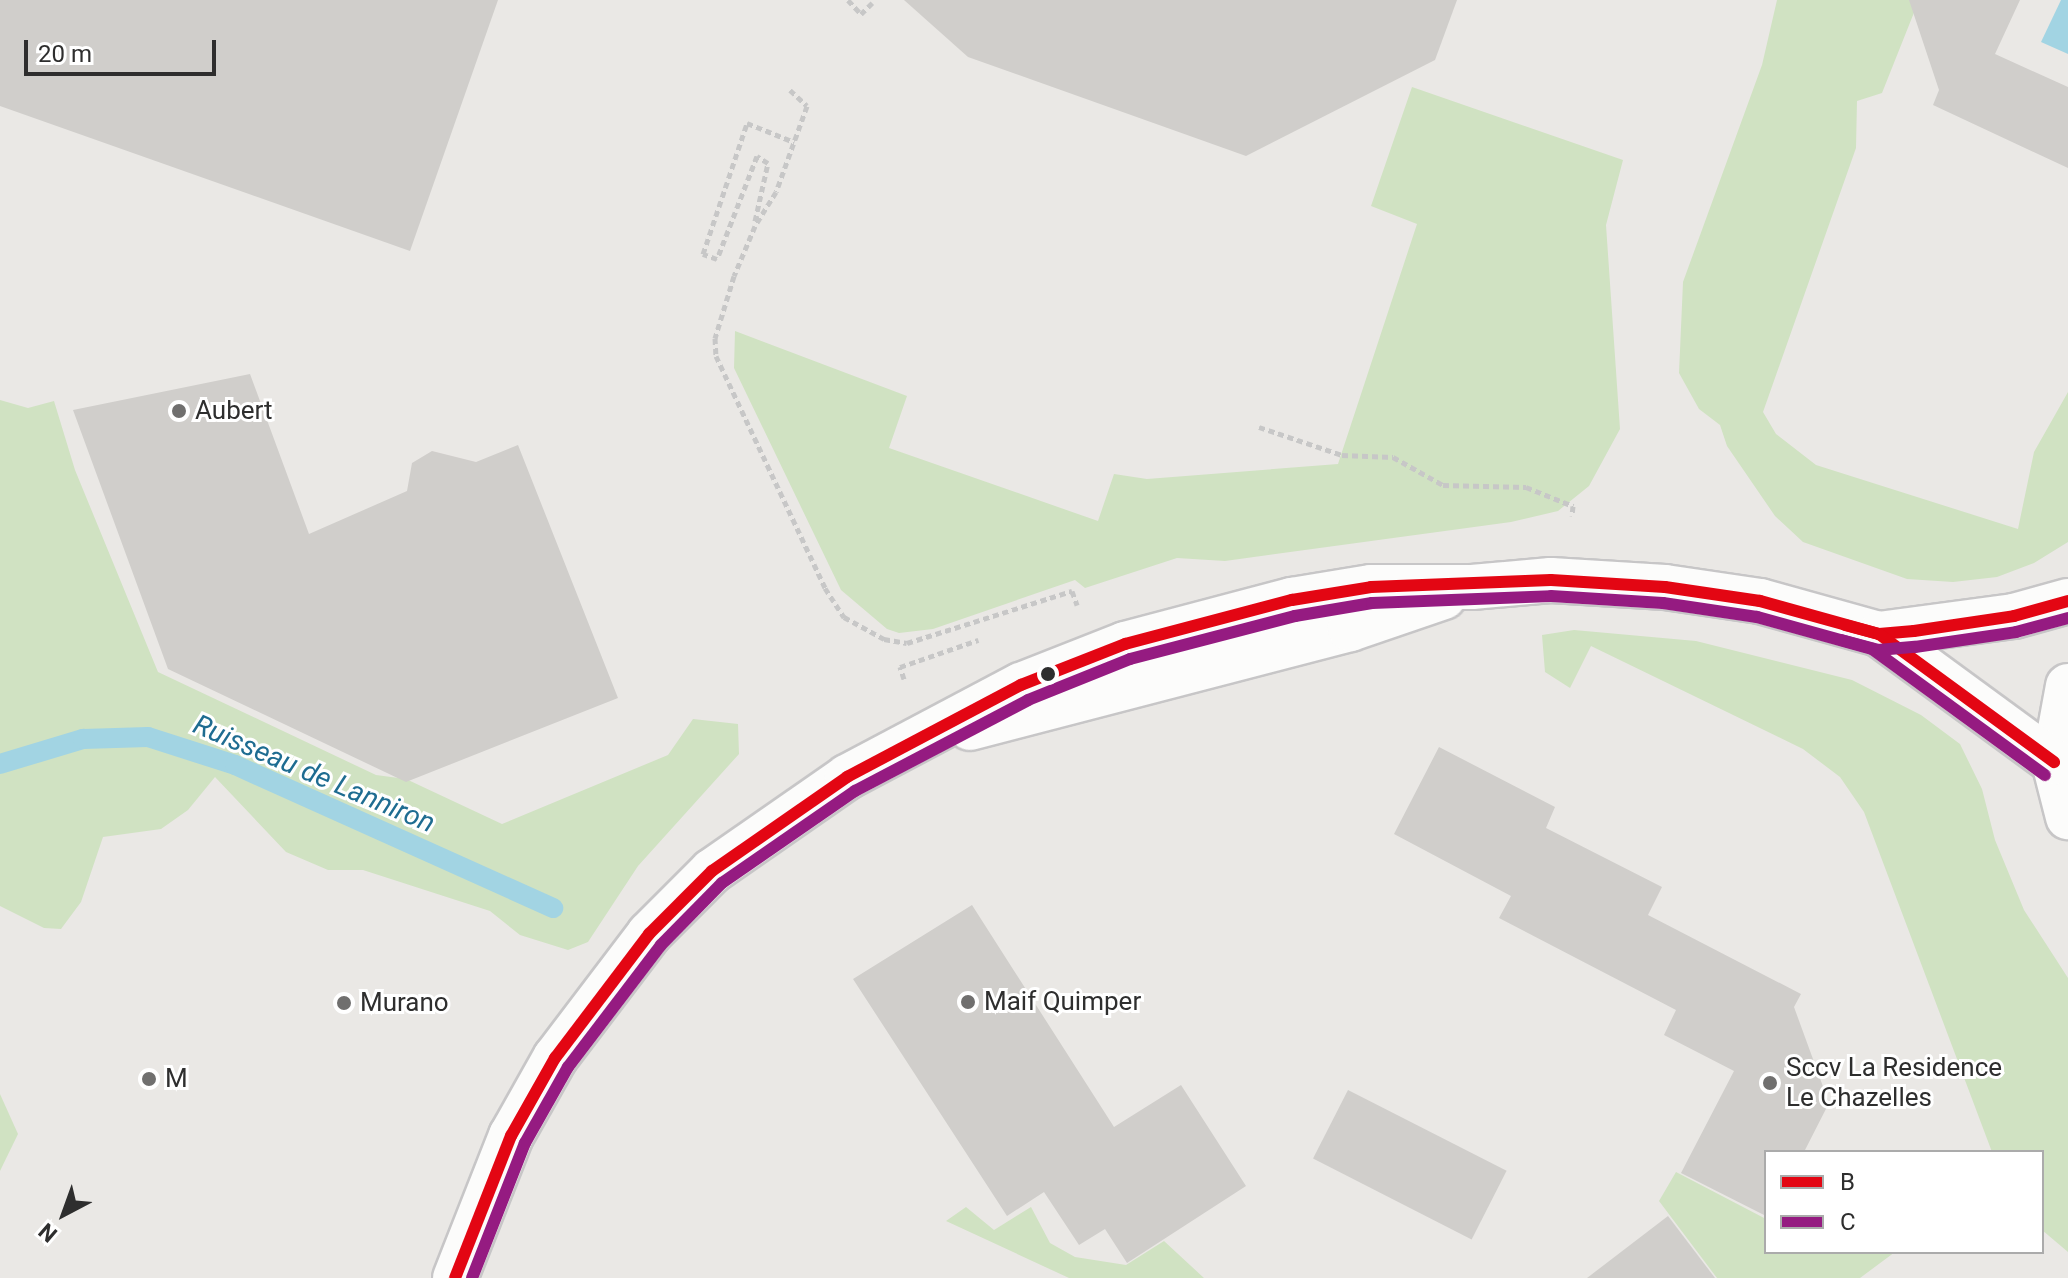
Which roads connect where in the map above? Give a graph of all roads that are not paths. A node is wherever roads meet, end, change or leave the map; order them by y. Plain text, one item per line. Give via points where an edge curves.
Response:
1 (2068, 601) edge
2 (1879, 634) junction
3 (2068, 686) edge
4 (2054, 762) junction
5 (2068, 817) edge
6 (455, 1278) edge

1 - 2 street via 2014,616
2 - 4 street
2 - 6 street via 1760,601 1665,587 1551,580 1336,591 1168,630 1045,674 847,777 751,840 649,934 586,1014 533,1097 489,1184
3 - 4 street
4 - 5 street

